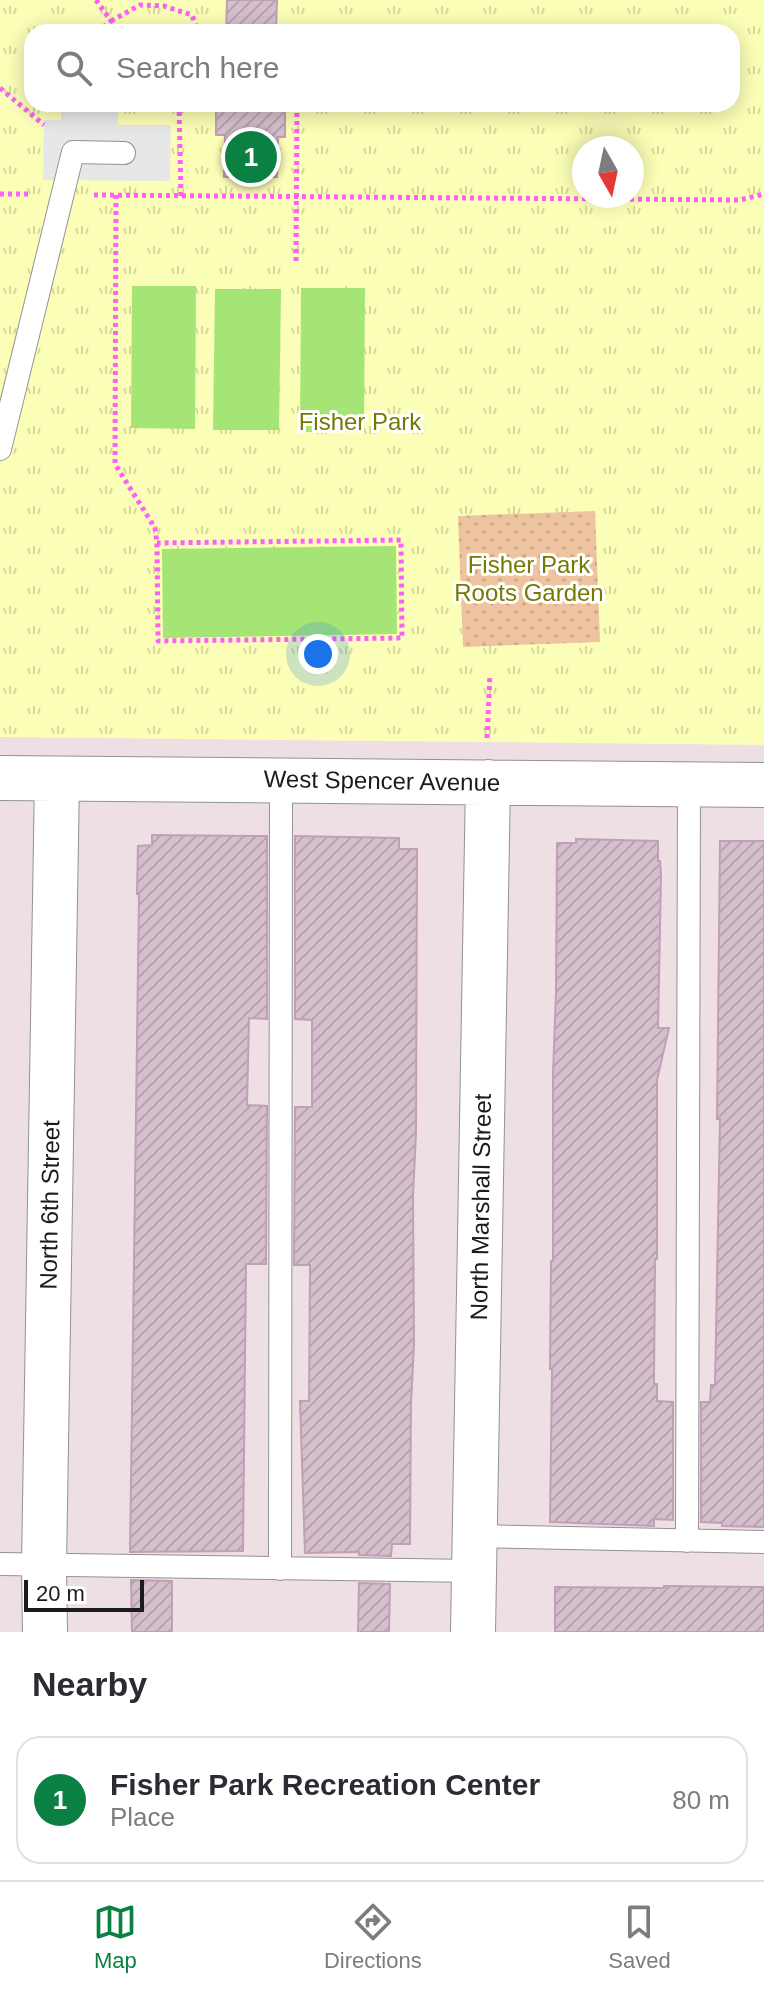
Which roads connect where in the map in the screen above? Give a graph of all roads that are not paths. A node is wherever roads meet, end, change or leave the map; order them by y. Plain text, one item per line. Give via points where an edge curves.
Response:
1 (124, 153) dead end
2 (0, 449) edge
3 (0, 778) edge
4 (57, 779) junction
5 (281, 780) junction
6 (488, 782) junction
7 (689, 784) junction
8 (764, 785) edge
9 (687, 1541) junction
10 (764, 1542) edge
11 (475, 1554) junction
12 (0, 1564) edge
13 (44, 1565) junction
14 (280, 1569) junction
15 (45, 1632) edge
16 (473, 1632) edge

1 - 2 lane via 73,152
3 - 4 street, West Spencer Avenue
4 - 5 street, West Spencer Avenue
4 - 13 street, North 6th Street
5 - 6 street, West Spencer Avenue
5 - 14 lane
6 - 7 street, West Spencer Avenue
6 - 11 street, North Marshall Street
7 - 8 street, West Spencer Avenue
7 - 9 lane
9 - 10 lane
9 - 11 lane
11 - 14 lane
11 - 16 street, North Marshall Street
12 - 13 lane
13 - 14 lane
13 - 15 street, North 6th Street

